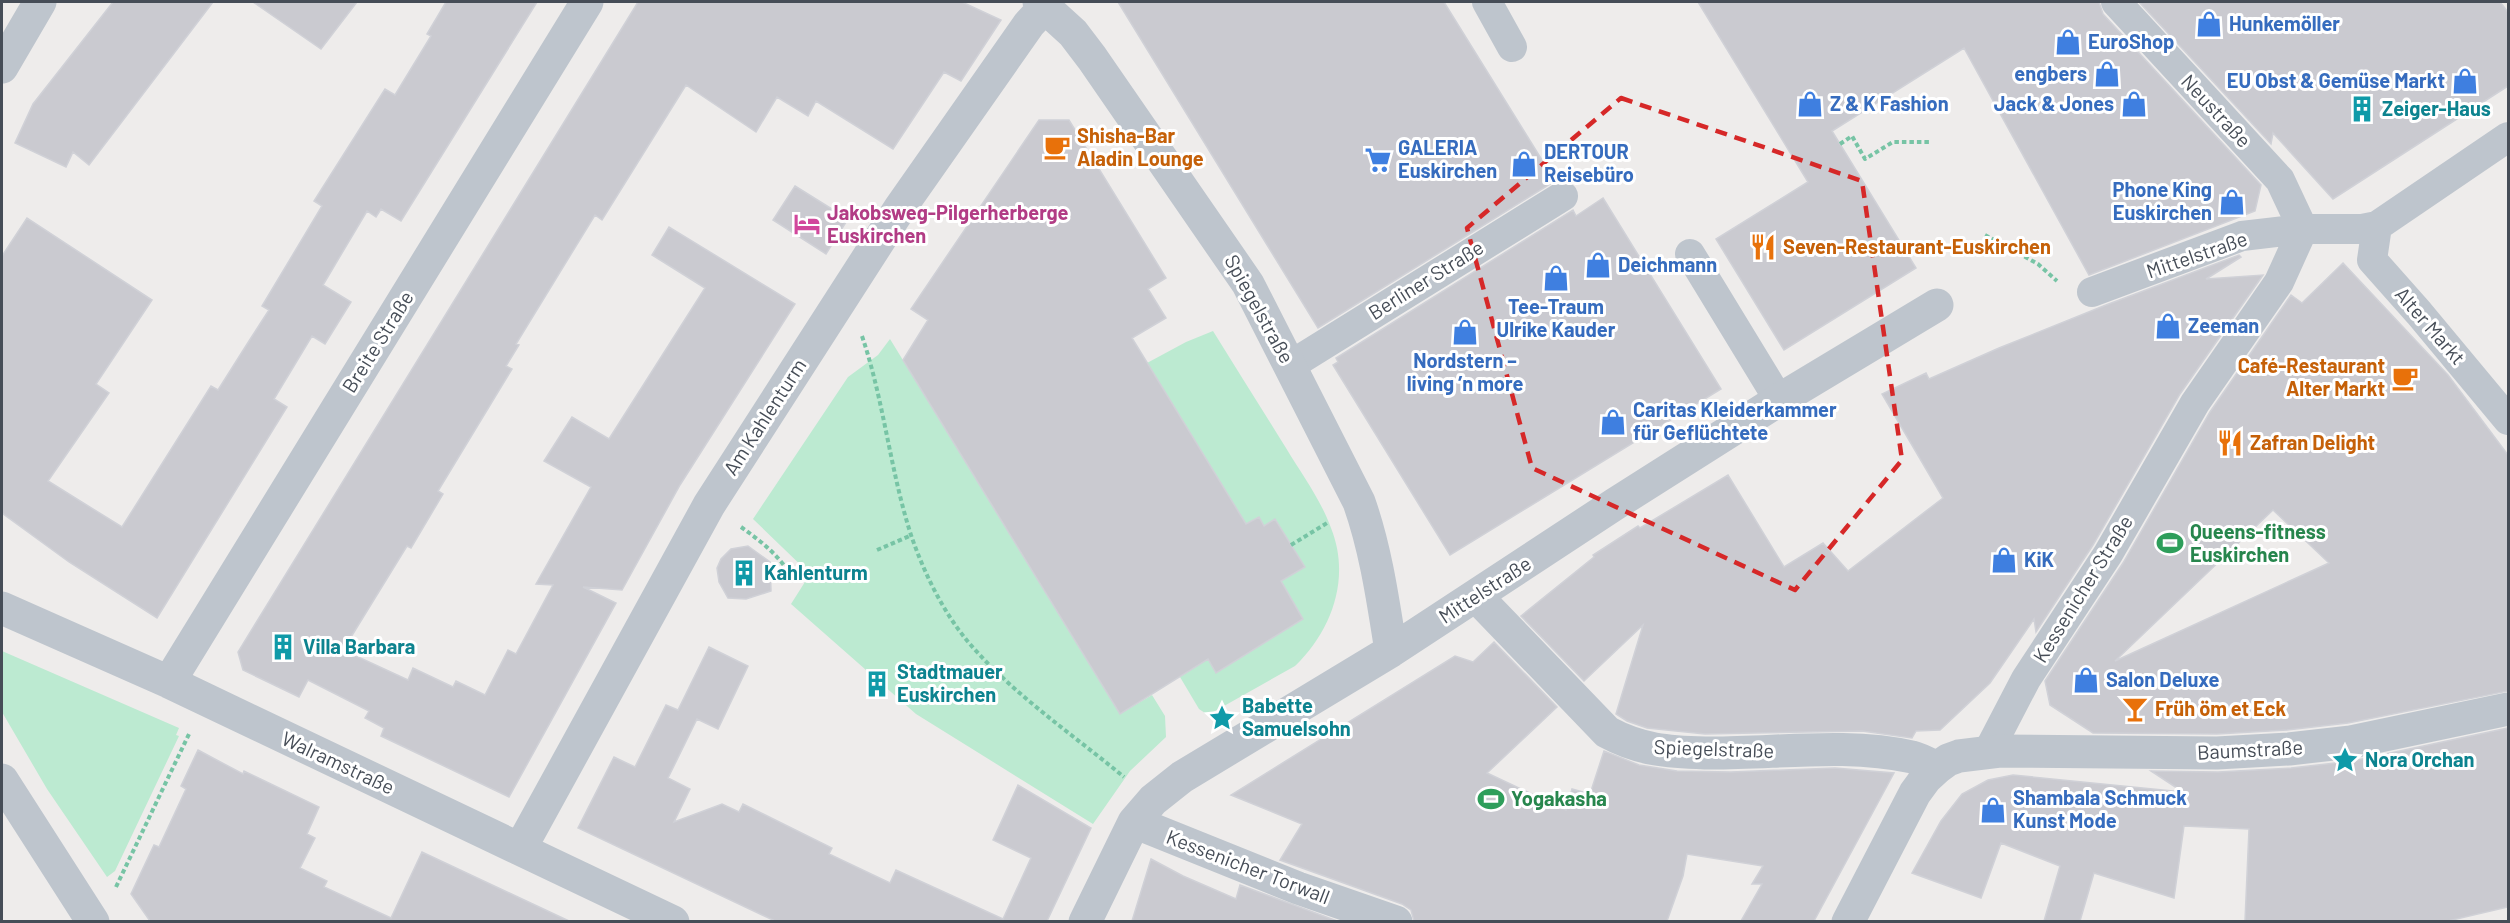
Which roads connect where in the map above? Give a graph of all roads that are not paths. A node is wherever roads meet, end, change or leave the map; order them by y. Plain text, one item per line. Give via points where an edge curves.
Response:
1 (40, 2) edge
2 (587, 2) edge
3 (1487, 2) edge
4 (2115, 2) edge
5 (1042, 4) edge
6 (1512, 47) dead end
7 (2, 66) edge
8 (2508, 137) edge
9 (1563, 196) dead end
10 (2377, 226) junction
11 (2303, 229) junction
12 (1690, 254) dead end
13 (2092, 292) road end
14 (1937, 305) dead end
15 (1291, 365) junction
16 (1779, 400) junction
17 (2508, 420) edge
18 (1476, 596) junction
19 (2, 609) edge
20 (1391, 651) junction
21 (169, 682) junction
22 (2508, 709) edge
23 (1988, 752) junction
24 (1937, 768) junction
25 (2, 780) edge
26 (1143, 811) junction
27 (520, 849) junction
28 (93, 921) edge
29 (673, 921) edge
30 (1085, 921) edge
31 (1396, 921) edge
32 (1848, 921) edge

1 - 7 street
2 - 21 street, Breite Straße
3 - 6 street
4 - 11 street, Neustraße via 2280,180
5 - 15 street, Spiegelstraße via 1092,57 1204,218 1248,284
5 - 27 street, Am Kahlenturm via 941,147 709,505
8 - 10 street
9 - 15 street, Berliner Straße
10 - 11 street via 2362,230
10 - 17 street, Alter Markt via 2372,260
11 - 13 street, Mittelstraße via 2242,236
11 - 23 street, Kessenicher Straße via 2279,282 2195,403 2108,554 2026,678
12 - 16 street
14 - 16 street, Mittelstraße
15 - 20 street, Spiegelstraße via 1366,520
16 - 18 street, Mittelstraße
18 - 20 street, Mittelstraße
18 - 24 street, Spiegelstraße via 1607,732 1627,743 1678,752 1849,750 1914,757
19 - 21 street, Walramstraße
20 - 26 street, Mittelstraße via 1209,759
21 - 27 street, Walramstraße
22 - 23 street, Baumstraße via 2351,742 2289,749 2217,753
23 - 24 street via 1959,756
24 - 32 street via 1915,793
25 - 28 street
26 - 30 street, Mittelstraße
26 - 31 street, Kessenicher Torwall via 1298,888
27 - 29 street, Walramstraße

